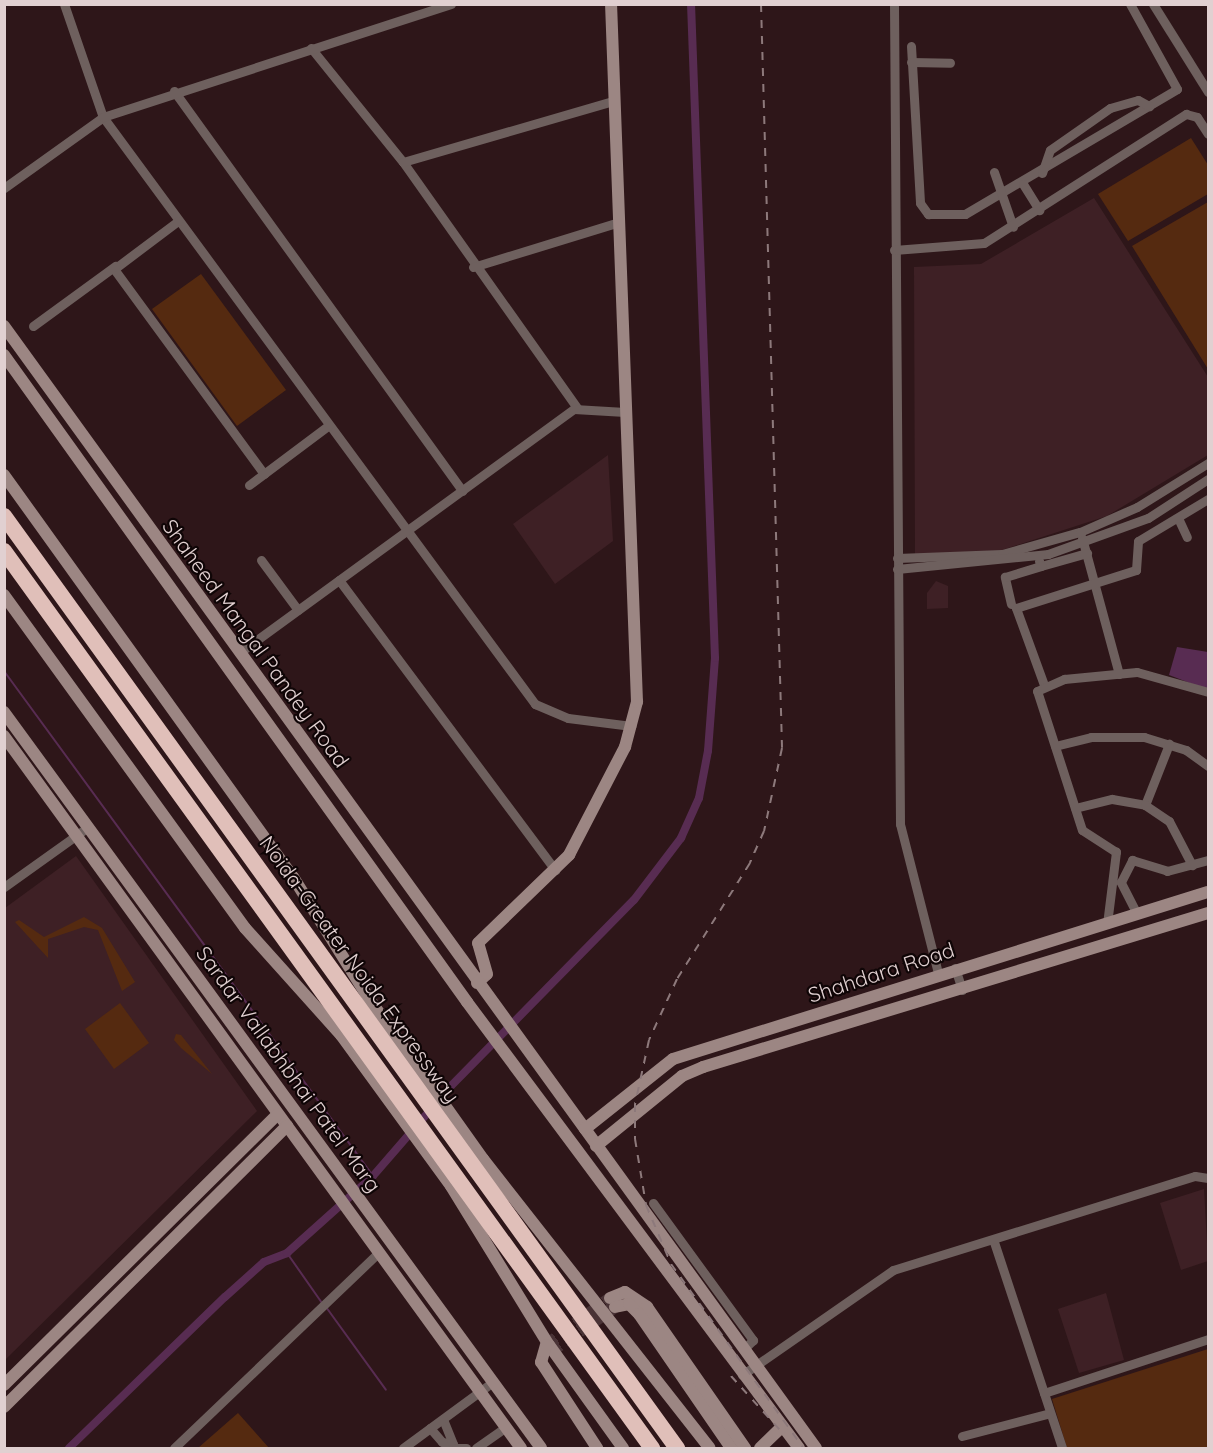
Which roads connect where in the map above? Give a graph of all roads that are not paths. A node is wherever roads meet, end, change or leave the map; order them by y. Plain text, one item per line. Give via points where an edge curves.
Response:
1 (64, 4) edge
2 (451, 4) edge
3 (610, 4) edge
4 (894, 4) edge
5 (1130, 4) edge
6 (1152, 4) edge
7 (911, 46) dead end
8 (311, 48) junction
9 (950, 63) dead end
10 (911, 67) junction
11 (894, 68) junction
12 (174, 92) junction
13 (1209, 92) edge
14 (613, 100) junction
15 (1149, 106) junction
16 (103, 117) junction
17 (1209, 134) edge
18 (403, 162) junction
19 (994, 172) dead end
20 (1042, 173) junction
21 (1023, 184) junction
22 (4, 188) edge
23 (1000, 196) junction
24 (1039, 210) junction
25 (178, 221) junction
26 (616, 223) junction
27 (1013, 227) junction
28 (894, 250) junction
29 (115, 266) junction
30 (473, 267) junction
31 (4, 326) edge
32 (33, 326) dead end
33 (4, 355) edge
34 (577, 408) junction
35 (624, 412) junction
36 (328, 426) junction
37 (1209, 463) edge
38 (264, 474) junction
39 (4, 475) edge
40 (1209, 479) edge
41 (249, 485) dead end
42 (462, 491) junction
43 (1209, 499) edge
44 (4, 516) edge
45 (1178, 518) junction
46 (405, 527) junction
47 (1080, 532) junction
48 (1188, 537) dead end
49 (1084, 542) junction
50 (4, 551) edge
51 (1087, 554) junction
52 (1038, 556) junction
53 (897, 558) junction
54 (261, 560) dead end
55 (1041, 566) junction
56 (897, 569) junction
57 (339, 580) junction
58 (1095, 586) junction
59 (4, 595) edge
60 (1011, 604) dead end
61 (298, 610) junction
62 (239, 652) junction
63 (1119, 674) junction
64 (1044, 685) junction
65 (1209, 692) edge
66 (4, 712) edge
67 (631, 726) junction
68 (4, 736) edge
69 (1169, 744) junction
70 (1055, 746) junction
71 (1209, 766) edge
72 (1145, 805) junction
73 (1074, 808) junction
74 (88, 827) junction
75 (76, 836) junction
76 (1116, 852) junction
77 (1132, 860) junction
78 (1209, 860) edge
79 (1192, 865) junction
80 (555, 870) junction
81 (4, 887) edge
82 (411, 891) junction
83 (1209, 892) edge
84 (394, 900) junction
85 (1209, 913) edge
86 (1137, 914) junction
87 (1107, 924) junction
88 (955, 968) junction
89 (938, 973) junction
90 (480, 986) junction
91 (962, 990) junction
92 (400, 1051) junction
93 (376, 1075) junction
94 (278, 1114) junction
95 (287, 1126) junction
96 (585, 1129) junction
97 (596, 1146) junction
98 (478, 1162) junction
99 (1209, 1178) edge
100 (455, 1182) junction
101 (653, 1203) dead end
102 (994, 1242) junction
103 (378, 1250) junction
104 (1209, 1339) edge
105 (744, 1349) junction
106 (756, 1365) junction
107 (742, 1375) junction
108 (493, 1382) junction
109 (4, 1385) edge
110 (480, 1391) junction
111 (1044, 1393) junction
112 (4, 1407) edge
113 (1050, 1413) junction
114 (443, 1419) junction
115 (506, 1427) junction
116 (782, 1427) junction
117 (430, 1428) junction
118 (962, 1436) dead end
119 (455, 1447) edge
120 (795, 1447) edge
121 (174, 1449) edge
122 (403, 1449) edge
123 (466, 1449) edge
124 (476, 1449) edge
125 (521, 1449) edge
126 (541, 1449) edge
127 (597, 1449) edge
128 (615, 1449) edge
129 (623, 1449) edge
130 (652, 1449) edge
131 (677, 1449) edge
132 (710, 1449) edge
133 (731, 1449) edge
134 (745, 1449) edge
135 (760, 1449) edge
136 (816, 1449) edge
137 (1062, 1449) edge

1 - 16 street
2 - 8 street
3 - 14 street
4 - 11 street
5 - 15 street via 1177,87
6 - 13 street
7 - 10 street
8 - 12 street
8 - 18 street
9 - 10 street
10 - 11 street
10 - 23 street via 917,83 924,211 965,214
11 - 28 street
12 - 16 street
12 - 42 street
14 - 18 street
14 - 26 street
15 - 20 street
15 - 20 street via 1138,100 1110,108 1050,150
16 - 22 street
16 - 25 street
17 - 24 street via 1197,117 1181,116
18 - 30 street
19 - 23 street
20 - 21 street
21 - 23 street
21 - 24 street
23 - 27 street
24 - 27 street
25 - 29 street
25 - 36 street
26 - 30 street
26 - 35 street
27 - 28 street via 978,245
28 - 53 street
29 - 32 street
29 - 38 street
30 - 34 street
31 - 62 street, Shaheed Mangal Pandey Road
33 - 84 street
34 - 35 street
34 - 42 street
35 - 67 street via 637,702
36 - 38 street
36 - 46 street
37 - 47 street via 1137,507
38 - 41 street
39 - 92 street via 293,877
40 - 49 street via 1148,518
42 - 46 street
43 - 45 street
44 - 92 highway, Noida-Greater Noida Expressway
45 - 48 street
45 - 58 street via 1138,541 1136,570
46 - 57 street
46 - 67 street via 535,704 568,718
47 - 49 street
47 - 53 street via 1002,554
49 - 51 street
49 - 52 street
50 - 93 highway, Noida-Greater Noida Expressway
51 - 55 street
51 - 58 street
52 - 55 street
52 - 56 street
53 - 56 street
54 - 61 street
55 - 60 street via 1005,577
56 - 89 street via 900,831
57 - 61 street
57 - 80 street
58 - 63 street
58 - 64 street via 1016,608
59 - 93 street via 245,928
61 - 62 street
62 - 82 street, Shaheed Mangal Pandey Road
63 - 64 street
63 - 65 street via 1143,672
64 - 70 street via 1037,694
66 - 74 street, Sardar Vallabhbhai Patel Marg
67 - 80 street via 596,809
68 - 75 street, Sardar Vallabhbhai Patel Marg
69 - 70 street via 1111,736
69 - 71 street
69 - 72 street
70 - 73 street
72 - 73 street via 1112,799
72 - 79 street via 1169,821
73 - 76 street via 1084,833
74 - 75 street
74 - 108 street, Sardar Vallabhbhai Patel Marg
75 - 81 street
75 - 94 street, Sardar Vallabhbhai Patel Marg
76 - 77 street
76 - 87 street
77 - 79 street via 1167,871
77 - 86 street via 1121,882
78 - 79 street
80 - 90 street via 478,943 487,974
82 - 84 street
82 - 90 street, Shaheed Mangal Pandey Road
83 - 86 street, Shahdara Road
84 - 107 street
85 - 91 street, Shahdara Road
86 - 87 street, Shahdara Road
87 - 88 street, Shahdara Road
88 - 89 street, Shahdara Road
88 - 91 street
89 - 96 street, Shahdara Road via 673,1059
90 - 96 street, Shaheed Mangal Pandey Road
91 - 97 street, Shahdara Road via 703,1067 682,1076
92 - 98 highway, Noida-Greater Noida Expressway
93 - 100 highway, Noida-Greater Noida Expressway
94 - 95 street, Sardar Vallabhbhai Patel Marg
94 - 109 street
95 - 103 street, Sardar Vallabhbhai Patel Marg
95 - 112 street
96 - 97 street, Shaheed Mangal Pandey Road
97 - 105 street, Shaheed Mangal Pandey Road
98 - 131 highway, Noida-Greater Noida Expressway
98 - 132 street
99 - 102 street via 1195,1176
100 - 129 street via 549,1345
100 - 130 highway, Noida-Greater Noida Expressway
101 - 105 street via 753,1340
102 - 106 street via 885,1274
102 - 111 street
103 - 110 street, Sardar Vallabhbhai Patel Marg
103 - 121 street
104 - 111 street
105 - 106 street, Shaheed Mangal Pandey Road
106 - 107 street
106 - 136 street, Shaheed Mangal Pandey Road
107 - 116 street
108 - 110 street
108 - 126 street, Sardar Vallabhbhai Patel Marg
110 - 114 street
110 - 115 street, Sardar Vallabhbhai Patel Marg
111 - 113 street
113 - 118 street
113 - 137 street
114 - 117 street
114 - 119 street
115 - 124 street
115 - 125 street, Sardar Vallabhbhai Patel Marg
116 - 120 street
116 - 135 street
117 - 119 street via 442,1442
117 - 122 street
119 - 123 street
127 - 128 street via 541,1362 548,1348
133 - 134 street via 639,1314 629,1304 612,1303 625,1292 647,1307

